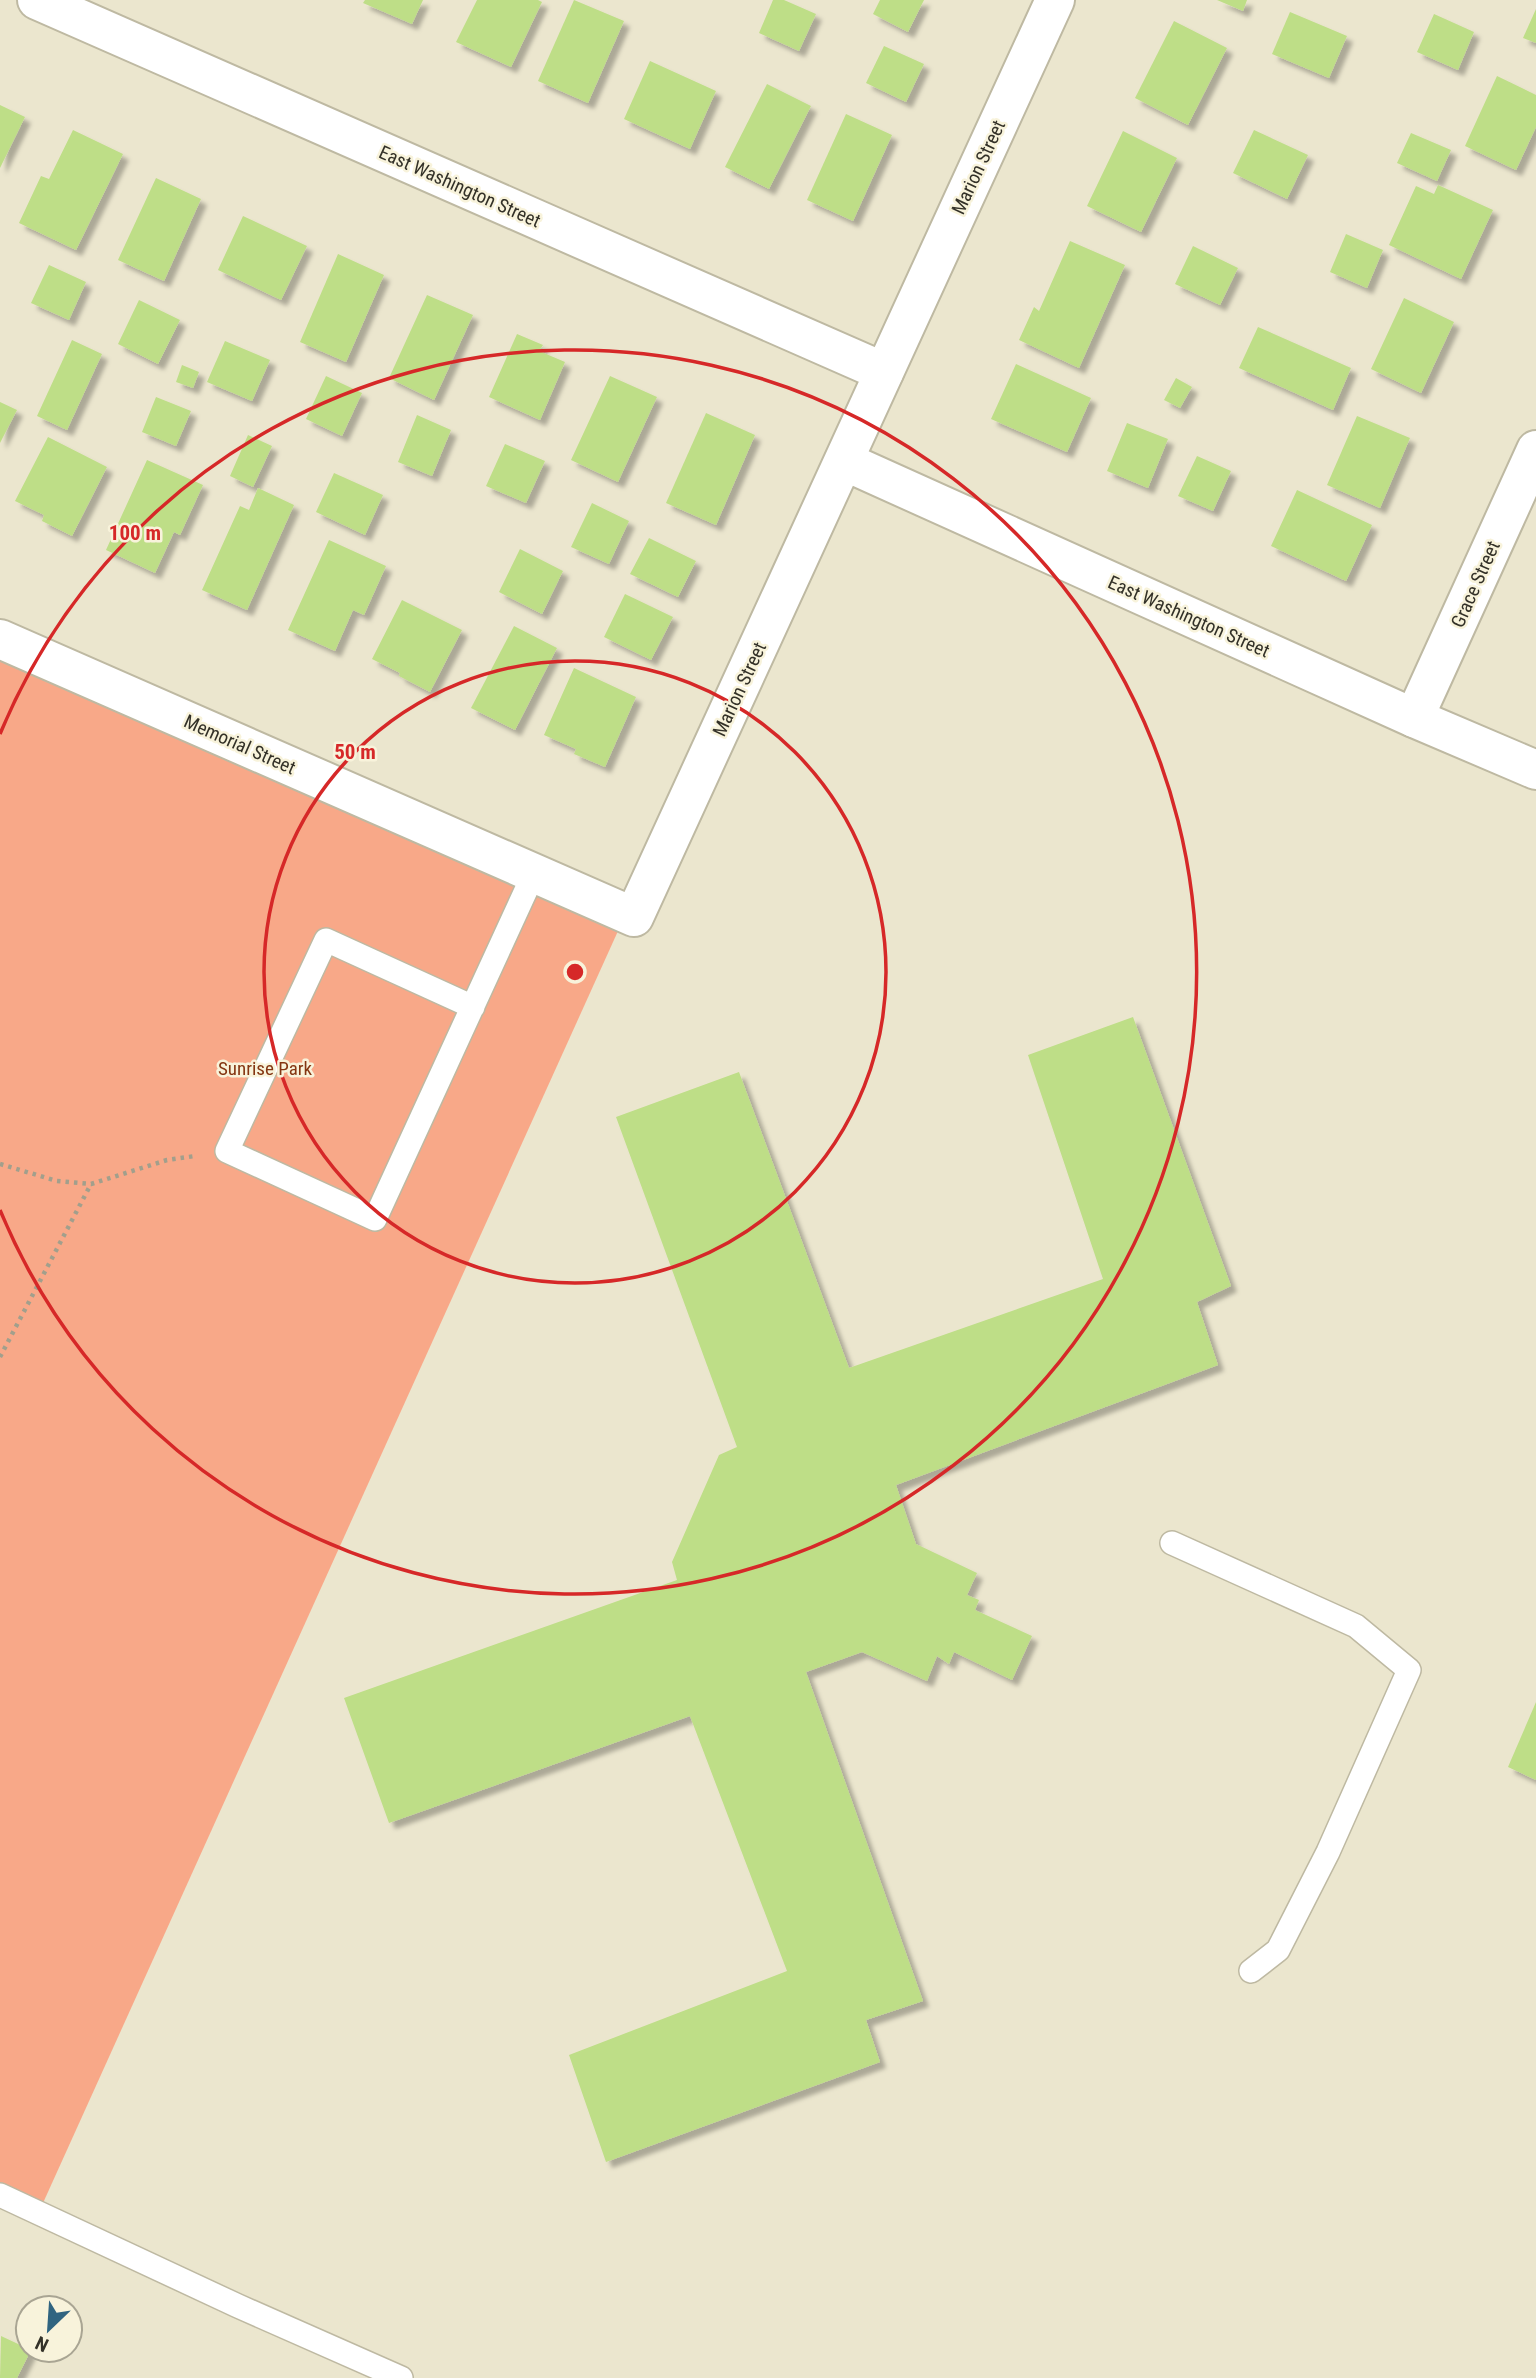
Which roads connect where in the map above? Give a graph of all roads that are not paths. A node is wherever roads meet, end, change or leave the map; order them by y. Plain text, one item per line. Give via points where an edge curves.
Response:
1 (37, 0) edge
2 (1055, 0) edge
3 (884, 372) junction
4 (1536, 450) edge
5 (844, 461) junction
6 (0, 639) edge
7 (1414, 718) junction
8 (1536, 770) edge
9 (534, 873) junction
10 (634, 917) joint
11 (473, 1007) junction
12 (1171, 1544) dead end
13 (1251, 1971) dead end
14 (0, 2195) edge
15 (401, 2378) edge

1 - 3 street, East Washington Street
2 - 3 street, Marion Street
3 - 5 street, Marion Street
4 - 7 street, Grace Street
5 - 7 street, East Washington Street
5 - 10 street, Marion Street
6 - 9 street, Memorial Street
7 - 8 street, East Washington Street
9 - 10 street, Memorial Street
9 - 11 lane
11 - 11 lane via 375,1219 228,1151 326,940
12 - 13 lane via 1356,1626 1409,1670 1279,1950
14 - 15 lane

